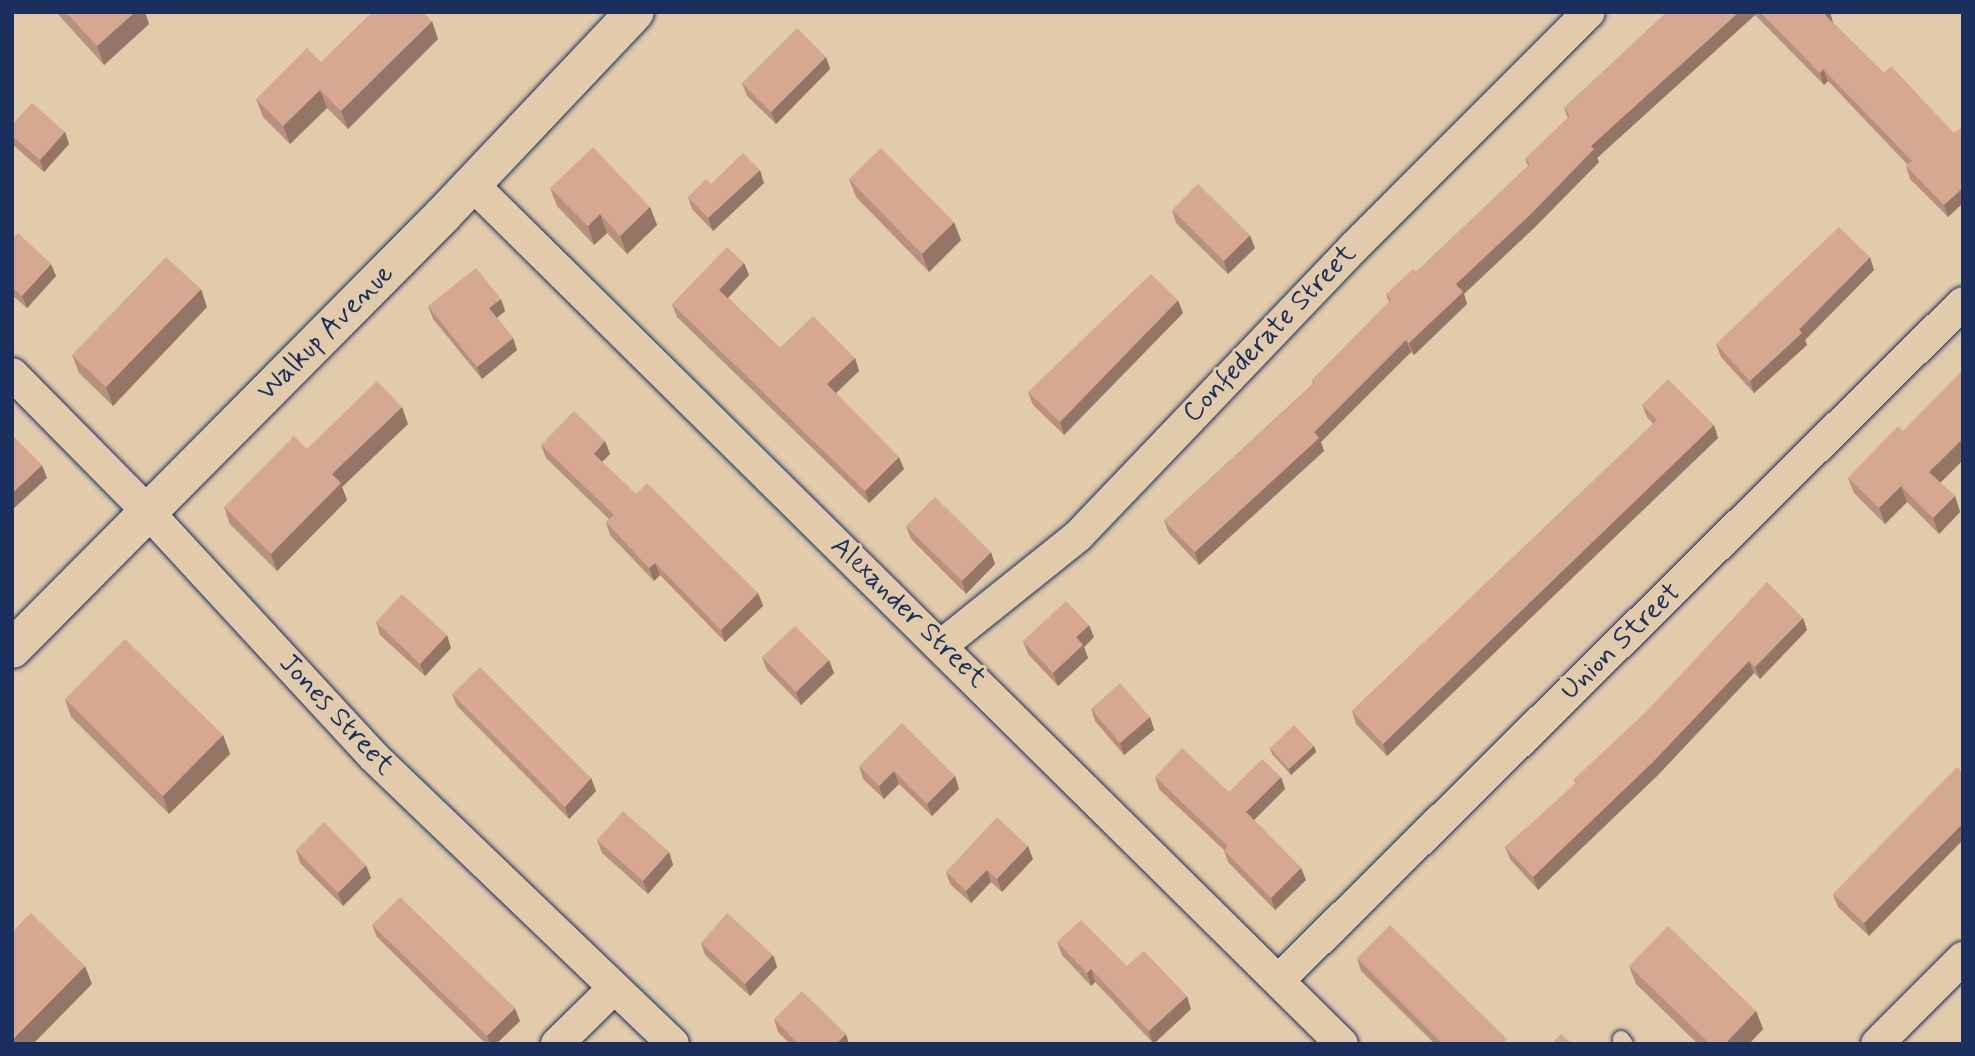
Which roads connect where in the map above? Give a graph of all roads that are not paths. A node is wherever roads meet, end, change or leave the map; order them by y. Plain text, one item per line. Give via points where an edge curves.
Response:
1 (635, 12) edge
2 (1589, 12) edge
3 (472, 184) junction
4 (1963, 303) edge
5 (12, 374) edge
6 (146, 511) junction
7 (942, 645) junction
8 (12, 649) edge
9 (1963, 958) edge
10 (1279, 981) junction
11 (614, 988) junction
12 (557, 1044) edge
13 (673, 1044) edge
14 (1342, 1044) edge
15 (1877, 1044) edge

1 - 3 street, Walkup Avenue
2 - 7 street, Confederate Street via 1344,257 1078,536
3 - 6 street, Walkup Avenue
3 - 7 street, Alexander Street
4 - 10 street, Union Street
5 - 6 street, Jones Street
6 - 8 street, Walkup Avenue
6 - 11 street, Jones Street via 374,757
7 - 10 street, Alexander Street
9 - 15 street
10 - 14 street, Alexander Street
11 - 12 street
11 - 13 street, Jones Street

